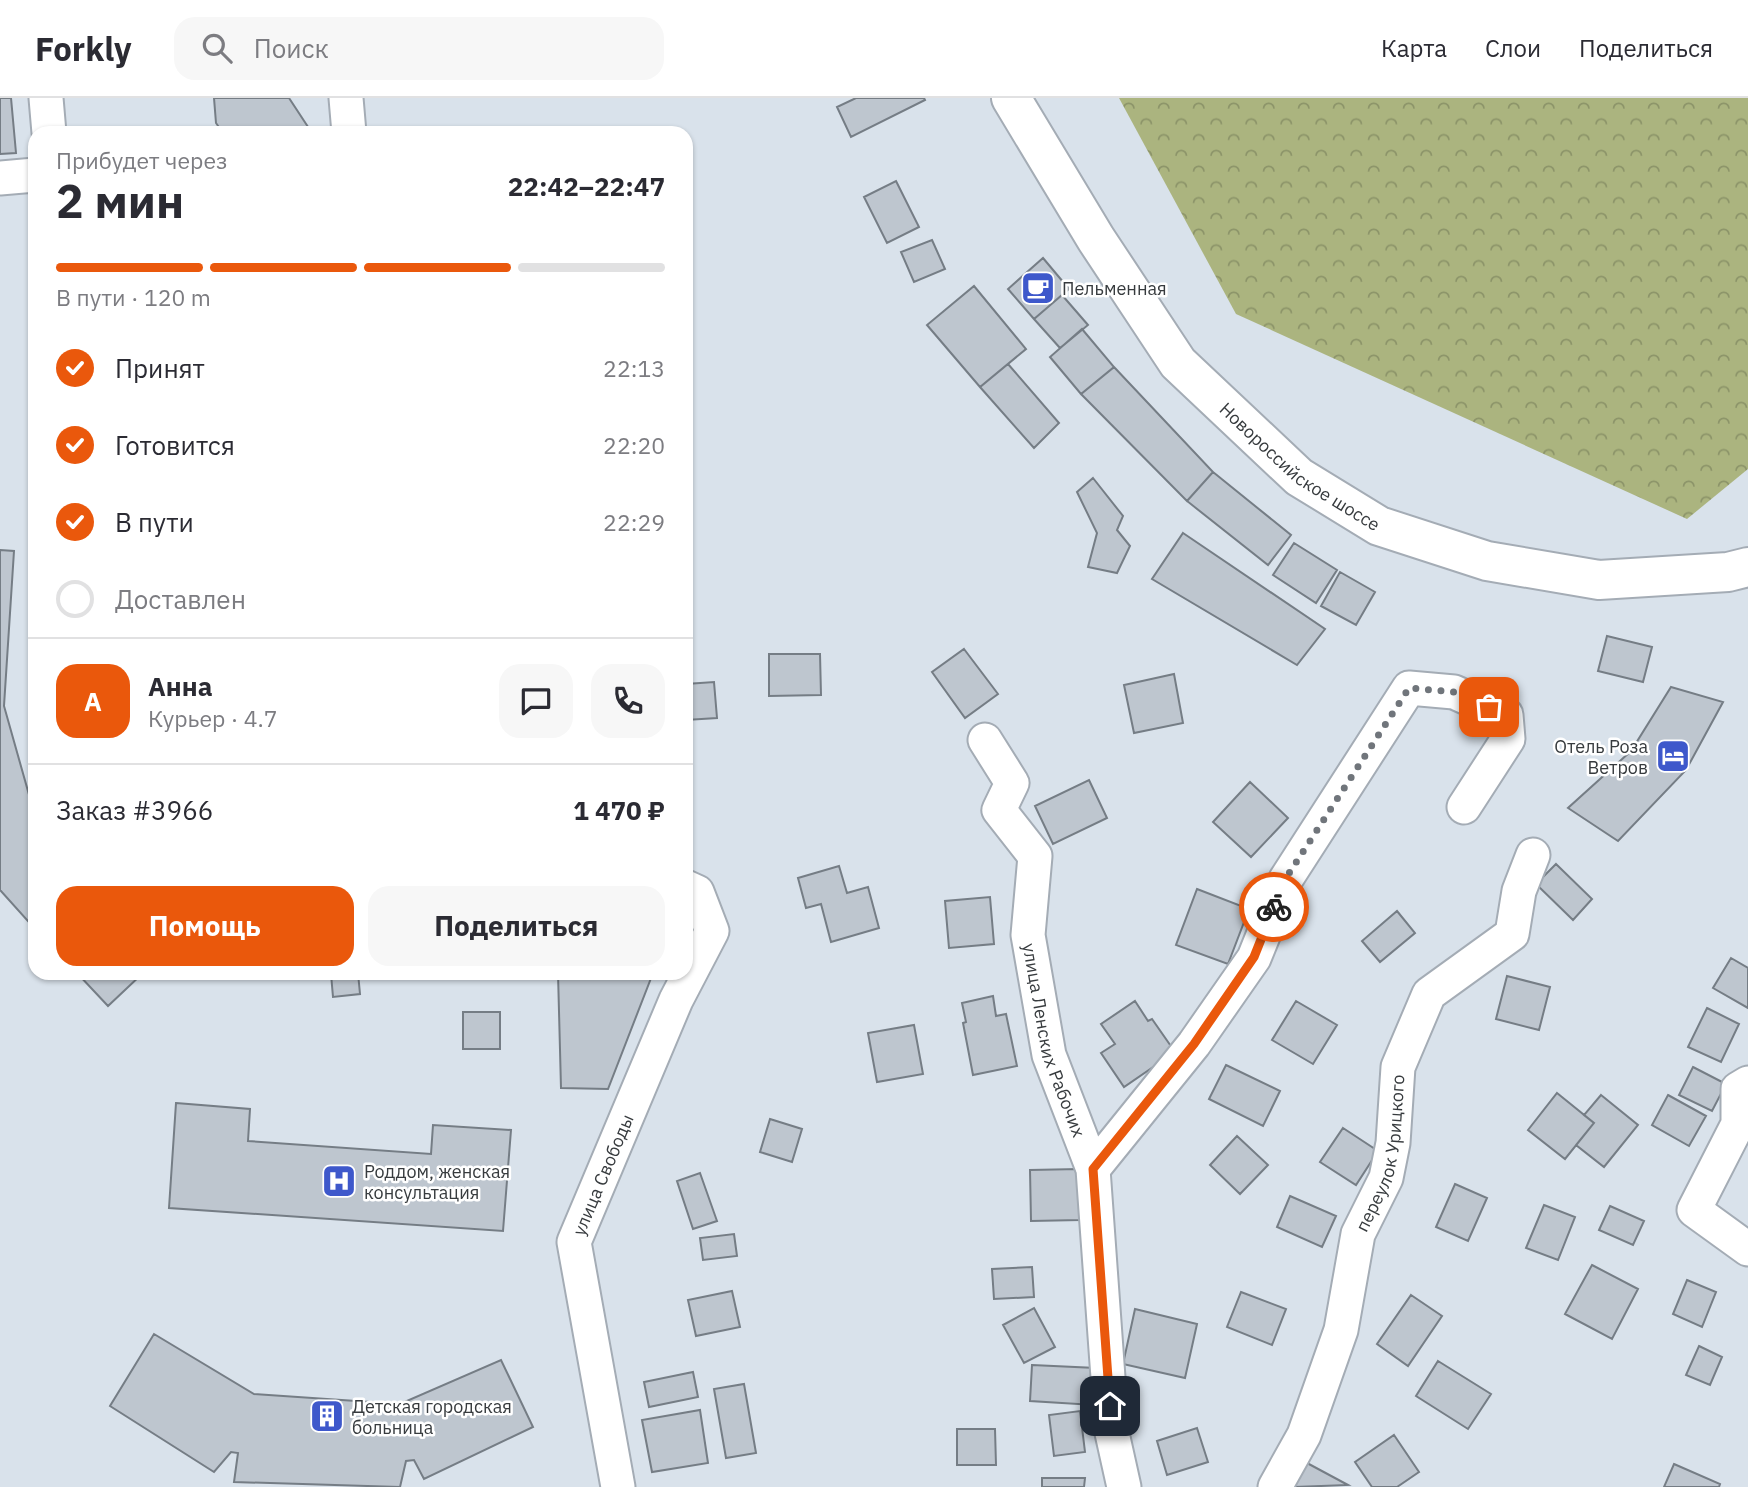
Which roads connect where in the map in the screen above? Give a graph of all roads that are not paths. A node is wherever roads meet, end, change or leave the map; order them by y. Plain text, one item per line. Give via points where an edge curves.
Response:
1 (46, 98) edge
2 (346, 98) edge
3 (1011, 98) edge
4 (48, 126) edge
5 (348, 126) edge
6 (28, 176) edge
7 (0, 178) edge
8 (1748, 567) edge
9 (985, 740) dead end
10 (1464, 807) dead end
11 (1533, 855) dead end
12 (693, 890) edge
13 (693, 967) edge
14 (686, 980) edge
15 (1748, 1083) edge
16 (1093, 1169) junction
17 (1748, 1249) edge
18 (618, 1487) edge
19 (1124, 1487) edge
20 (1275, 1487) edge

1 - 4 street
2 - 5 street
3 - 8 highway, Новороссийское шоссе via 1178,363 1299,477 1379,526 1487,561 1599,580
6 - 7 street
9 - 16 street, улица Ленских Рабочих via 1012,783 999,810 1035,856 1028,935 1049,1055
10 - 16 street via 1508,739 1506,715 1454,692 1409,688 1286,878 1254,957 1194,1044
11 - 20 street, переулок Урицкого via 1519,891 1512,934 1429,994 1398,1067 1386,1178 1358,1234 1341,1330 1304,1436
12 - 13 street, улица Свободы via 712,931
14 - 18 street, улица Свободы via 574,1241
15 - 17 street via 1738,1089 1738,1124 1694,1210
16 - 19 street, улица Ленских Рабочих via 1112,1433

